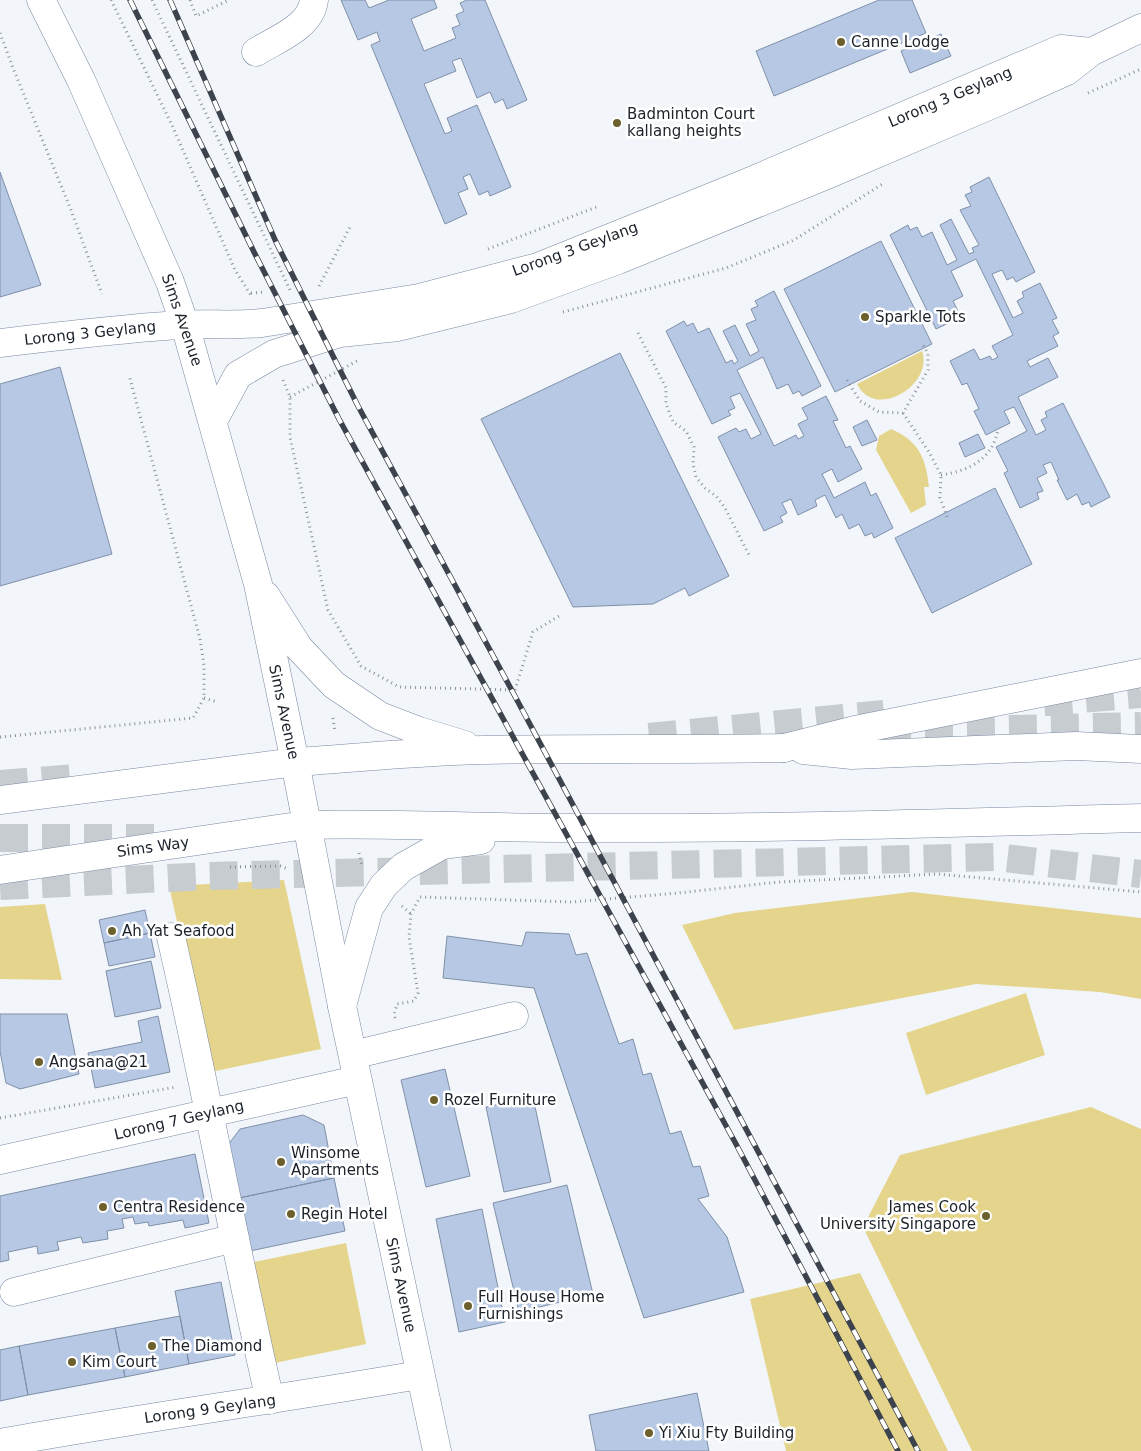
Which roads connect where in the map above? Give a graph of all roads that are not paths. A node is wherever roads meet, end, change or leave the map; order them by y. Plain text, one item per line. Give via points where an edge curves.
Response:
1 (41, 0) edge
2 (314, 0) edge
3 (1141, 28) edge
4 (256, 52) dead end
5 (996, 90) junction
6 (186, 325) junction
7 (0, 343) edge
8 (213, 421) junction
9 (258, 584) junction
10 (1141, 673) edge
11 (784, 748) junction
12 (1141, 748) edge
13 (483, 750) junction
14 (295, 762) junction
15 (0, 800) edge
16 (1141, 818) edge
17 (306, 825) junction
18 (574, 828) junction
19 (0, 870) edge
20 (171, 937) dead end
21 (342, 1006) junction
22 (514, 1016) dead end
23 (355, 1067) junction
24 (210, 1113) junction
25 (1, 1157) edge
26 (235, 1238) junction
27 (14, 1292) dead end
28 (419, 1375) junction
29 (270, 1400) junction
30 (0, 1442) edge
31 (437, 1451) edge

1 - 6 main road, Sims Avenue via 81,80
2 - 4 main road via 306,20
3 - 5 main road, Lorong 3 Geylang via 1091,52 1067,71
5 - 6 main road, Lorong 3 Geylang via 744,184 538,267 418,298 262,323
5 - 8 main road, Lorong 3 Geylang via 829,174 618,260 511,299 398,327 340,333 274,354 238,375
6 - 7 main road, Lorong 3 Geylang via 114,329
6 - 8 main road, Sims Avenue
8 - 9 main road, Sims Avenue
9 - 13 main road via 299,648 334,685 380,716
9 - 14 main road, Sims Avenue
10 - 11 main road via 855,730
11 - 12 main road via 852,755 1076,746
11 - 13 main road
13 - 14 main road
14 - 15 main road
14 - 17 main road, Sims Avenue
16 - 18 main road
17 - 18 main road, Sims Way
17 - 19 main road, Sims Way
17 - 21 main road, Sims Avenue
18 - 21 main road via 442,845 403,867 384,885 369,908
20 - 24 main road
21 - 23 main road, Sims Avenue
22 - 23 main road, Lorong 7 Geylang via 401,1043
23 - 24 main road, Lorong 7 Geylang
23 - 28 main road, Sims Avenue
24 - 25 main road, Lorong 7 Geylang
24 - 26 main road
26 - 27 main road
26 - 29 main road
28 - 29 main road, Lorong 9 Geylang
28 - 31 main road, Sims Avenue
29 - 30 main road, Lorong 9 Geylang

